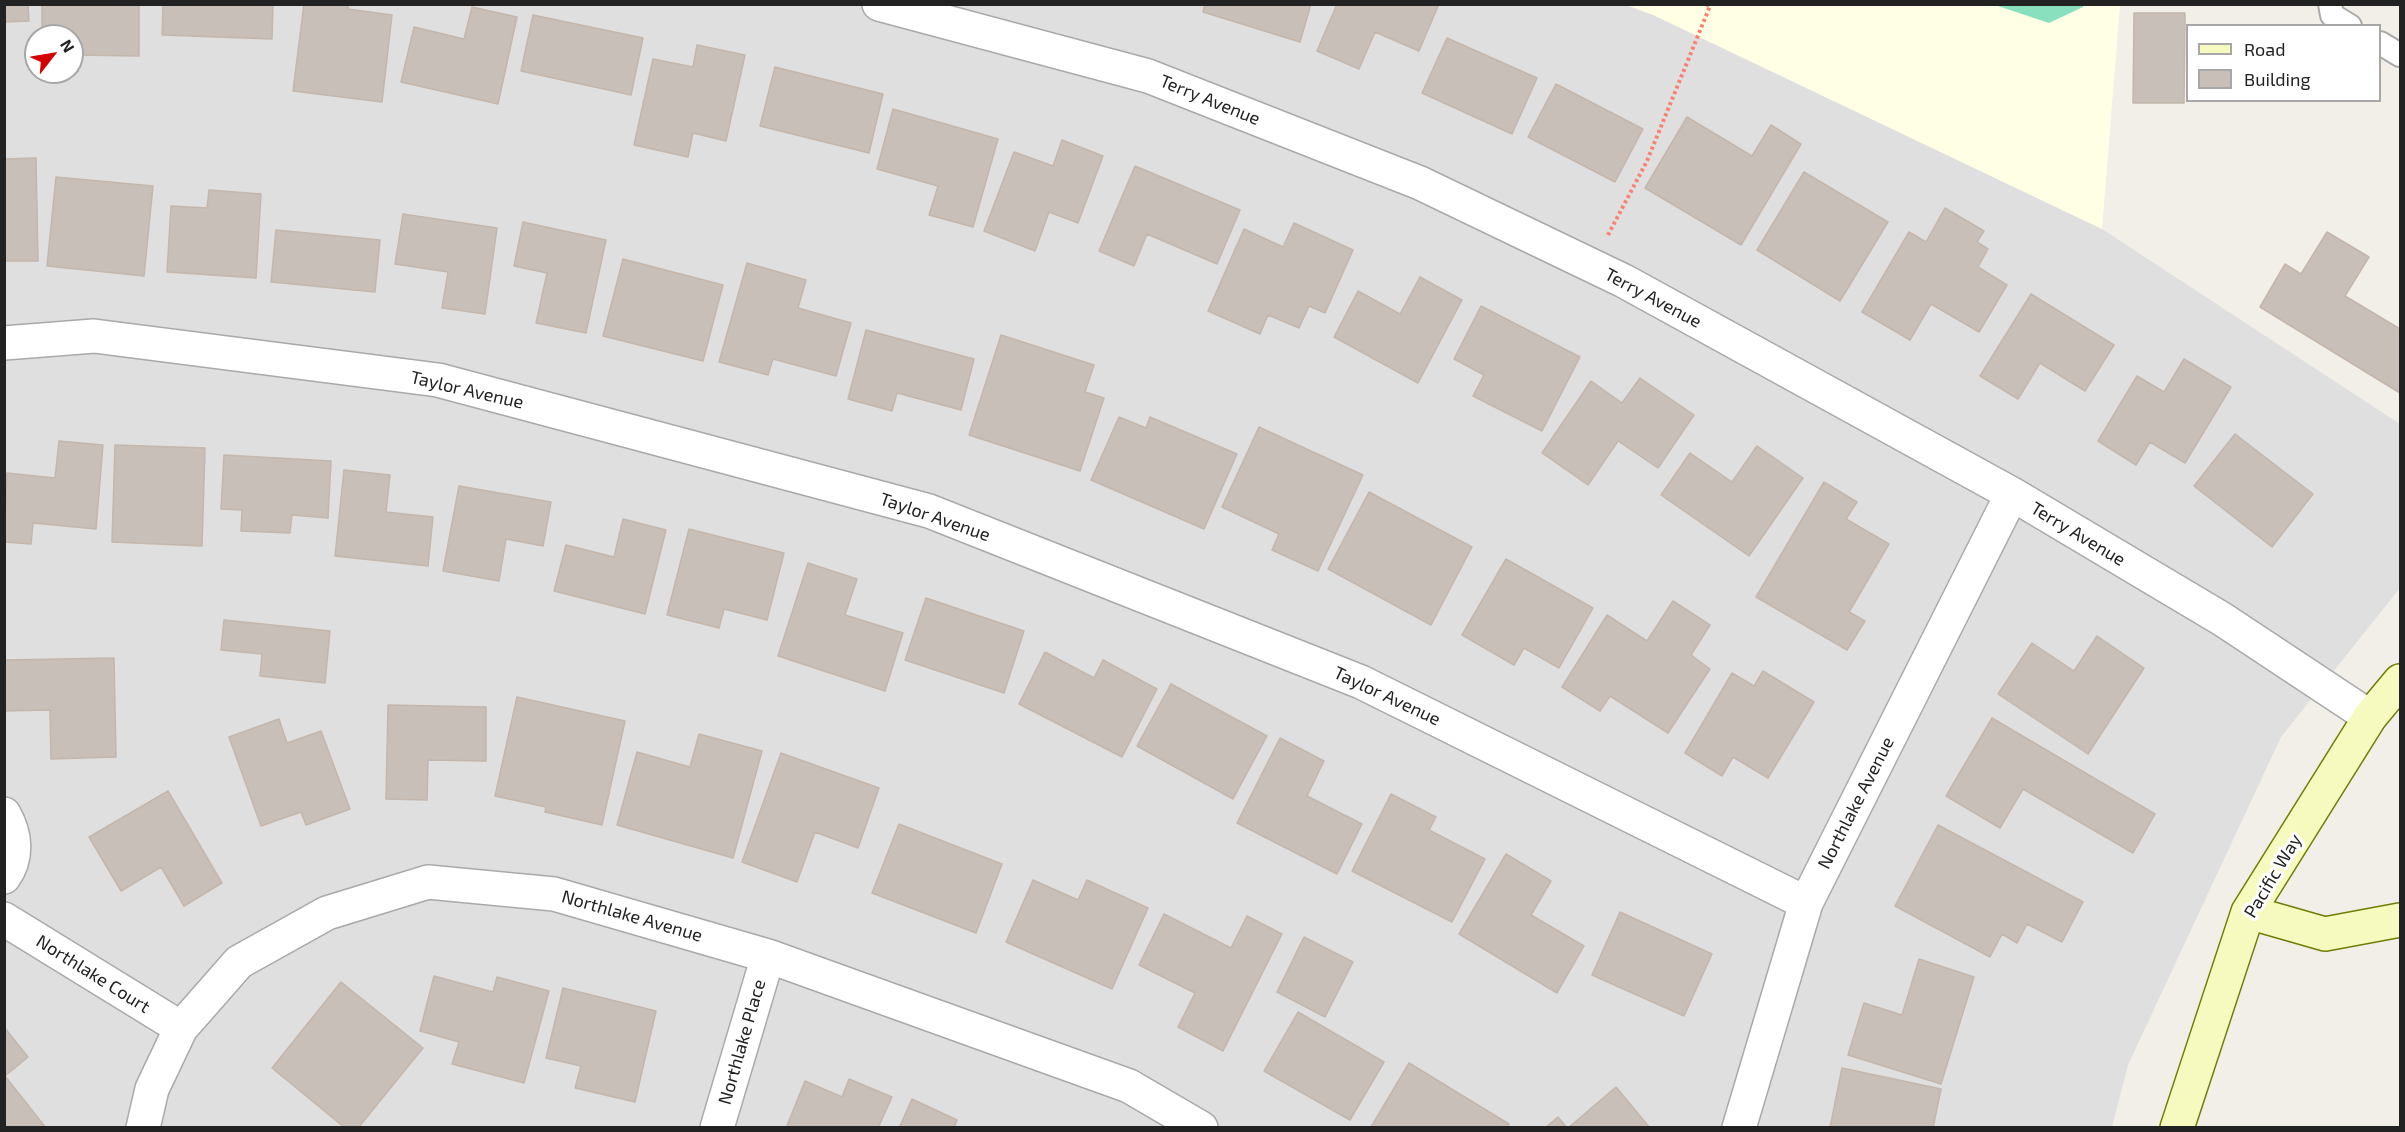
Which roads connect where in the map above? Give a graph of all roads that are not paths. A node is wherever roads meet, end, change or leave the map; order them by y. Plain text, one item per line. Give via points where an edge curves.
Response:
1 (879, 4) edge
2 (2330, 4) edge
3 (2347, 24) edge
4 (2381, 44) edge
5 (2400, 55) edge
6 (4, 343) edge
7 (2012, 494) junction
8 (2400, 681) edge
9 (2370, 717) junction
10 (4, 814) edge
11 (4, 877) edge
12 (1806, 903) junction
13 (2248, 912) junction
14 (4, 919) edge
15 (2400, 920) edge
16 (768, 956) junction
17 (181, 1029) junction
18 (143, 1128) edge
19 (717, 1128) edge
20 (1201, 1128) edge
21 (1739, 1128) edge
22 (2177, 1128) edge

1 - 7 street, Terry Avenue via 1148,76 1420,183 1635,287
2 - 3 lane via 2332,15
4 - 5 lane
6 - 12 street, Taylor Avenue via 94,336 438,380 929,511 1361,682
7 - 9 street, Terry Avenue via 2222,619
7 - 12 street, Northlake Avenue
8 - 9 main road, Pacific Way
9 - 13 main road, Pacific Way
10 - 11 street via 14,835 14,856
12 - 21 street, Northlake Avenue
13 - 15 main road via 2325,934
13 - 22 main road, Pacific Way
14 - 17 street, Northlake Court
16 - 17 street, Northlake Avenue via 554,894 428,882 327,914 239,962
16 - 19 street, Northlake Place
16 - 20 street, Northlake Avenue via 1129,1086
17 - 18 street, Northlake Avenue via 152,1089

